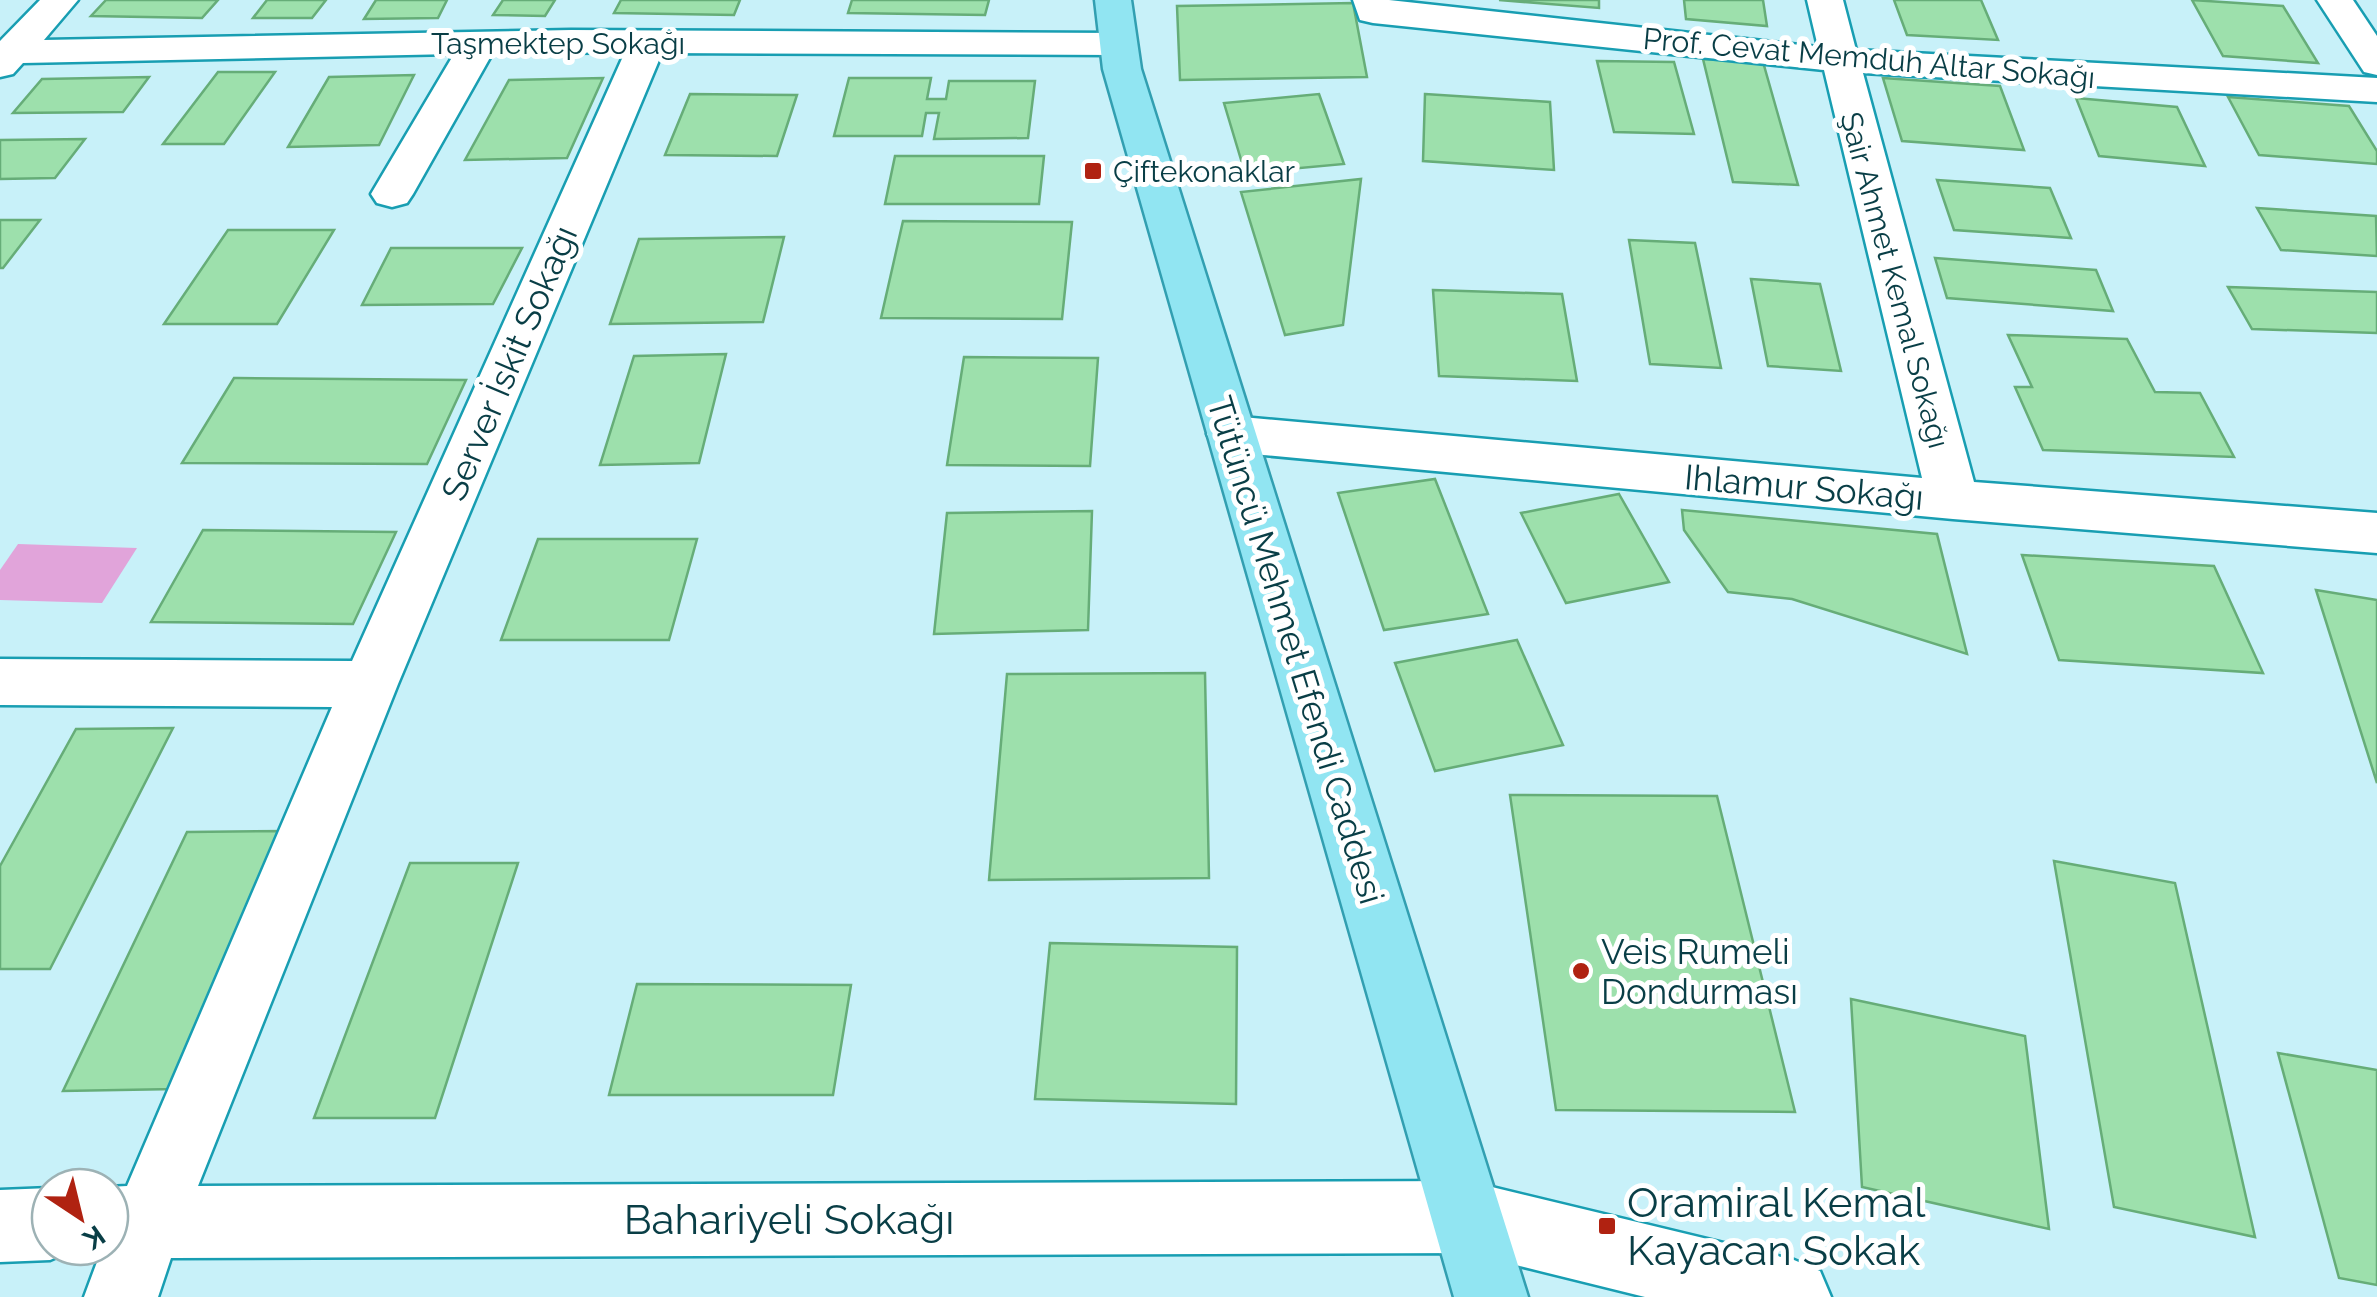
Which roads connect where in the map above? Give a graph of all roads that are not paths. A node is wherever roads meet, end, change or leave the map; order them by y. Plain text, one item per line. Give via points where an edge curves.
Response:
1 (60, 0) edge
2 (592, 0) edge
3 (1113, 0) edge
4 (1372, 0) edge
5 (1825, 0) edge
6 (2335, 0) edge
7 (571, 42) junction
8 (648, 42) junction
9 (478, 43) junction
10 (1116, 44) junction
11 (5, 56) edge
12 (1838, 60) junction
13 (2377, 64) edge
14 (2377, 90) edge
15 (392, 194) dead end
16 (1231, 434) junction
17 (1953, 500) junction
18 (2377, 533) edge
19 (0, 682) edge
20 (370, 684) junction
21 (1467, 1216) junction
22 (130, 1220) edge
23 (130, 1222) edge
24 (30, 1225) edge
25 (0, 1226) edge
26 (124, 1267) edge
27 (121, 1297) edge
28 (1492, 1297) edge
29 (1794, 1297) edge

1 - 11 street
2 - 7 street
3 - 10 main road, Tütüncü Mehmet Efendi Caddesi
4 - 12 street, Prof. Cevat Memduh Altar Sokağı via 1373,12
5 - 12 street, Şair Ahmet Kemal Sokağı
6 - 13 street
7 - 8 street, Taşmektep Sokağı
7 - 9 street, Taşmektep Sokağı
8 - 10 street, Taşmektep Sokağı
8 - 20 street, Server İskit Sokağı
9 - 11 street, Taşmektep Sokağı
9 - 15 street
10 - 16 main road, Tütüncü Mehmet Efendi Caddesi
12 - 14 street, Prof. Cevat Memduh Altar Sokağı
12 - 17 street, Şair Ahmet Kemal Sokağı
16 - 17 street, Ihlamur Sokağı
16 - 21 main road, Tütüncü Mehmet Efendi Caddesi
17 - 18 street, Ihlamur Sokağı
19 - 20 street
20 - 22 street, Server İskit Sokağı
21 - 23 street, Bahariyeli Sokağı
21 - 28 main road, Tütüncü Mehmet Efendi Caddesi
21 - 29 street, Bahariyeli Sokağı
24 - 25 street
26 - 27 street, Server İskit Sokağı

